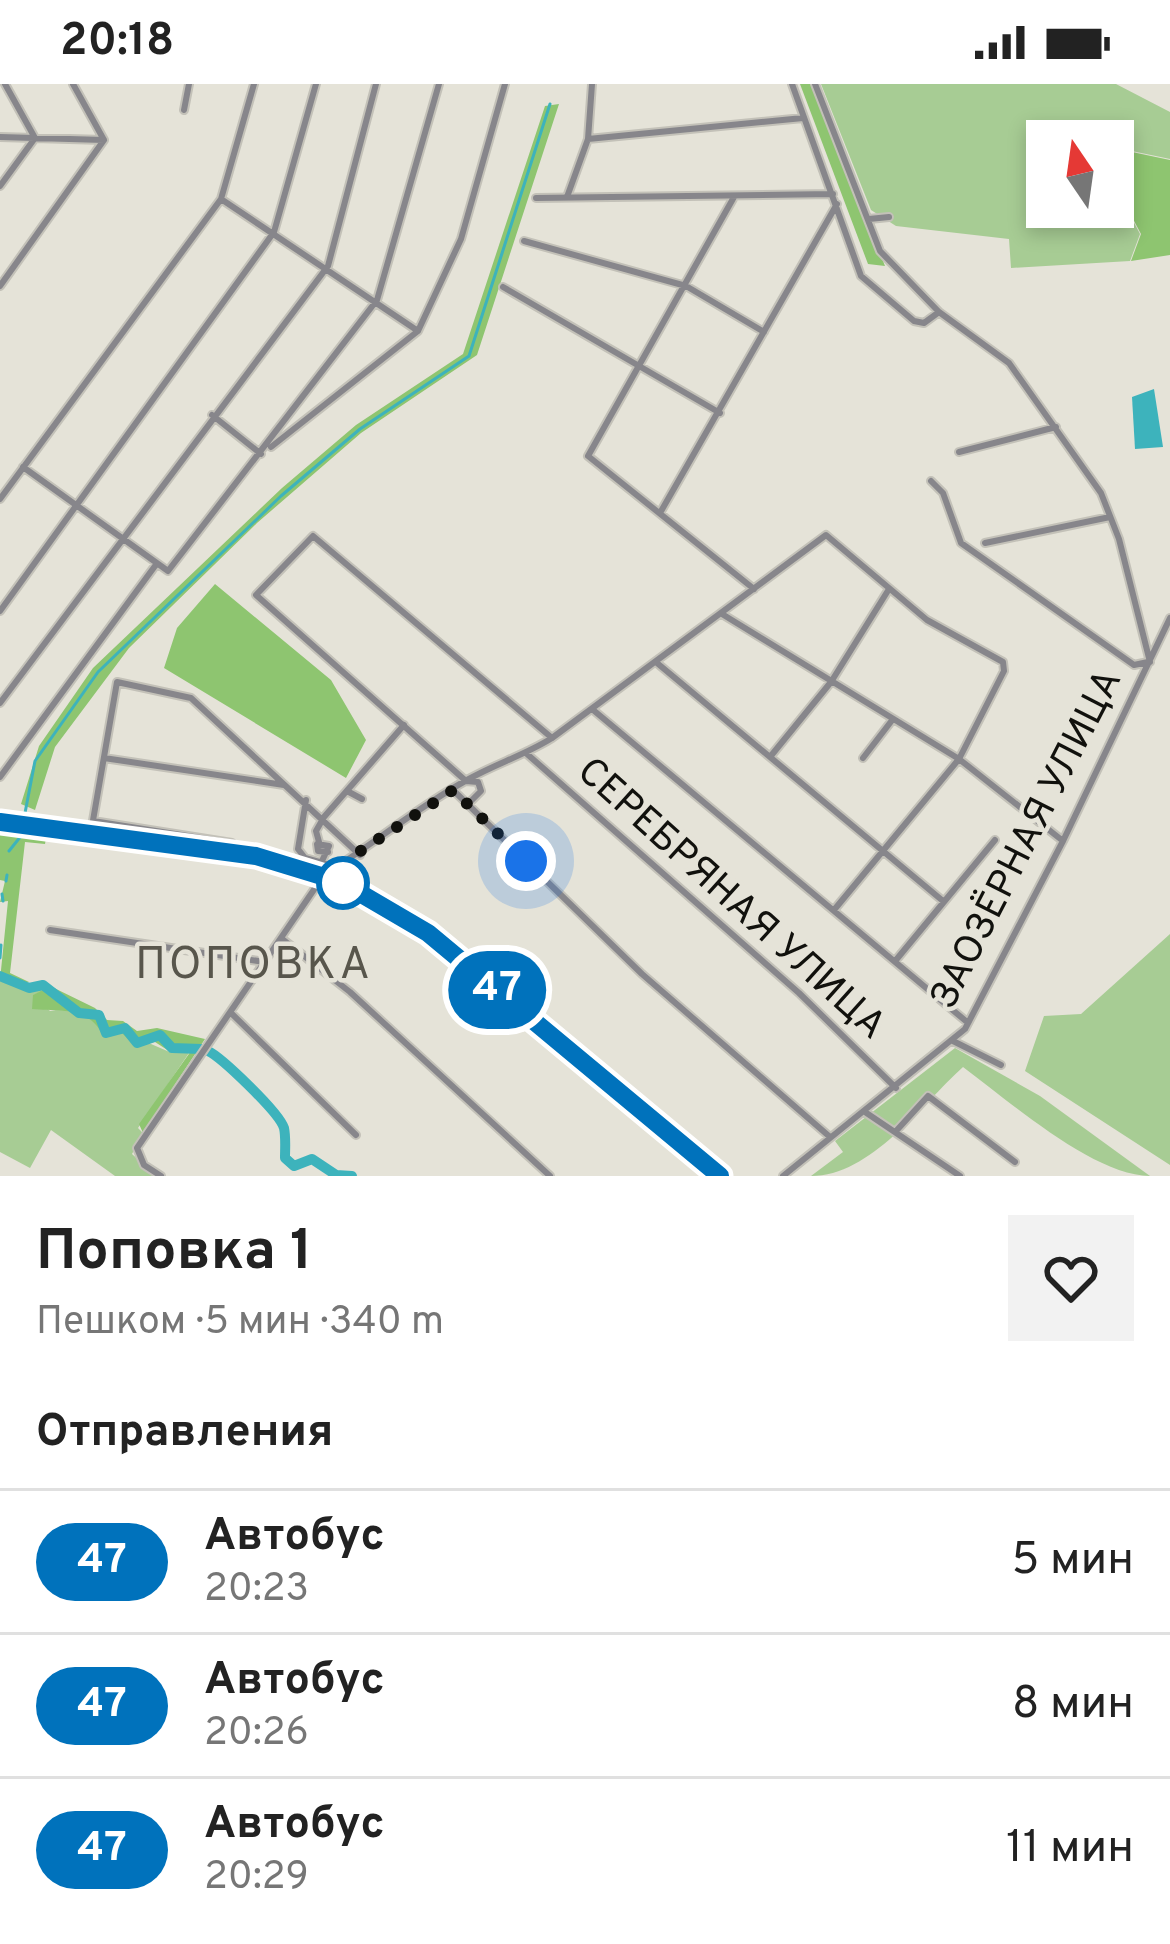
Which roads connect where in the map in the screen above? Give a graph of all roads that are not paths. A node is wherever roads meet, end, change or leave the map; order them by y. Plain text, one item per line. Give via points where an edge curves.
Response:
1 (5, 84) edge
2 (73, 84) edge
3 (189, 84) edge
4 (254, 84) edge
5 (316, 84) edge
6 (376, 84) edge
7 (439, 84) edge
8 (506, 84) edge
9 (592, 84) edge
10 (792, 84) edge
11 (815, 84) edge
12 (184, 110) dead end
13 (803, 118) junction
14 (0, 137) edge
15 (35, 138) junction
16 (588, 139) junction
17 (104, 140) junction
18 (0, 186) edge
19 (833, 194) junction
20 (567, 196) junction
21 (734, 196) junction
22 (536, 198) dead end
23 (221, 199) junction
24 (837, 204) junction
25 (889, 217) dead end
26 (869, 219) junction
27 (274, 232) junction
28 (524, 241) dead end
29 (328, 266) junction
30 (0, 286) edge
31 (686, 286) junction
32 (503, 287) dead end
33 (377, 301) junction
34 (939, 313) junction
35 (418, 331) junction
36 (764, 332) junction
37 (640, 366) junction
38 (720, 413) junction
39 (212, 415) junction
40 (1056, 427) junction
41 (959, 452) dead end
42 (261, 455) junction
43 (23, 467) junction
44 (932, 481) dead end
45 (0, 499) edge
46 (77, 508) junction
47 (659, 514) junction
48 (1110, 517) junction
49 (122, 541) junction
50 (985, 543) dead end
51 (155, 566) junction
52 (754, 589) junction
53 (890, 589) junction
54 (0, 611) edge
55 (721, 614) junction
56 (1170, 618) edge
57 (1150, 662) junction
58 (657, 663) junction
59 (831, 682) junction
60 (0, 703) edge
61 (592, 709) junction
62 (893, 719) junction
63 (404, 725) junction
64 (553, 738) junction
65 (526, 754) junction
66 (770, 757) junction
67 (104, 758) junction
68 (862, 758) dead end
69 (959, 759) junction
70 (0, 777) edge
71 (466, 781) junction
72 (289, 785) junction
73 (347, 790) junction
74 (453, 790) junction
75 (362, 799) dead end
76 (306, 800) junction
77 (468, 804) junction
78 (324, 817) junction
79 (0, 822) edge
80 (92, 828) junction
81 (995, 840) dead end
82 (1064, 841) junction
83 (884, 851) junction
84 (360, 855) junction
85 (323, 869) junction
86 (943, 901) junction
87 (834, 910) junction
88 (50, 929) dead end
89 (280, 938) junction
90 (896, 960) junction
91 (265, 962) junction
92 (230, 1013) junction
93 (968, 1022) junction
94 (953, 1041) junction
95 (1001, 1066) dead end
96 (896, 1088) junction
97 (865, 1112) junction
98 (897, 1130) junction
99 (356, 1135) dead end
100 (831, 1138) junction
101 (1015, 1162) dead end
102 (161, 1176) edge
103 (550, 1176) edge
104 (720, 1176) edge
105 (783, 1176) edge
106 (960, 1176) edge

1 - 15 street
2 - 17 street
3 - 12 street
4 - 23 street
5 - 27 street
6 - 29 street
7 - 33 street
8 - 35 street via 461,239
9 - 16 street
10 - 13 street
11 - 26 street
13 - 16 street
13 - 19 street
14 - 15 street
15 - 17 street
15 - 18 street
16 - 20 street
17 - 30 street
19 - 21 street
19 - 24 street
20 - 21 street
20 - 22 street
21 - 31 street
23 - 27 street
23 - 43 street
24 - 34 street via 861,276 914,321
24 - 36 street
25 - 26 street
26 - 34 street via 880,251
27 - 29 street
27 - 46 street
28 - 31 street
29 - 33 street
29 - 39 street
31 - 36 street
31 - 37 street
32 - 37 street
33 - 35 street
33 - 42 street
34 - 40 street via 1009,363
35 - 42 street
36 - 38 street
37 - 38 street
37 - 47 street via 588,456
38 - 47 street
39 - 42 street
39 - 49 street
40 - 41 street
40 - 48 street
42 - 51 street via 230,484 168,571
43 - 45 street
43 - 46 street
44 - 57 street via 961,543 982,562 1040,593 1134,665
46 - 49 street
46 - 54 street
47 - 52 street
48 - 50 street
48 - 57 street
49 - 51 street
49 - 60 street
51 - 70 street
52 - 53 street via 826,535
52 - 55 street
53 - 59 street
53 - 69 street via 1003,662
55 - 58 street
55 - 59 street
56 - 57 street, ЗАОЗЁРНАЯ УЛИЦА
57 - 82 street, ЗАОЗЁРНАЯ УЛИЦА
58 - 61 street
58 - 66 street
59 - 62 street
59 - 66 street
61 - 64 street
61 - 87 street
62 - 68 street
62 - 69 street
63 - 64 street via 256,595 313,536
63 - 71 street
63 - 73 street
64 - 65 street
65 - 71 street
65 - 96 street, СЕРЕБРЯНАЯ УЛИЦА via 800,993
66 - 83 street
67 - 72 street
67 - 72 street via 117,682 191,698
67 - 80 street
69 - 82 street
69 - 83 street
71 - 74 street
71 - 77 street via 481,790
72 - 76 street
73 - 75 street
73 - 78 street
74 - 77 street
74 - 84 street
76 - 78 street
76 - 85 street via 298,849
77 - 100 street via 642,974
78 - 84 street
78 - 85 street via 316,831 328,844
79 - 80 street
80 - 85 street
81 - 86 street
82 - 93 street, ЗАОЗЁРНАЯ УЛИЦА
83 - 86 street
83 - 87 street
84 - 85 street
85 - 89 street
85 - 104 street via 428,933
86 - 90 street
87 - 90 street
88 - 91 street
89 - 91 street
89 - 103 street
90 - 93 street
91 - 92 street
92 - 99 street
92 - 102 street via 137,1148
93 - 94 street, ЗАОЗЁРНАЯ УЛИЦА
94 - 95 street
94 - 96 street, ЗАОЗЁРНАЯ УЛИЦА
96 - 97 street, ЗАОЗЁРНАЯ УЛИЦА
97 - 98 street
97 - 100 street, ЗАОЗЁРНАЯ УЛИЦА
98 - 101 street via 928,1096
98 - 106 street
100 - 105 street, ЗАОЗЁРНАЯ УЛИЦА

